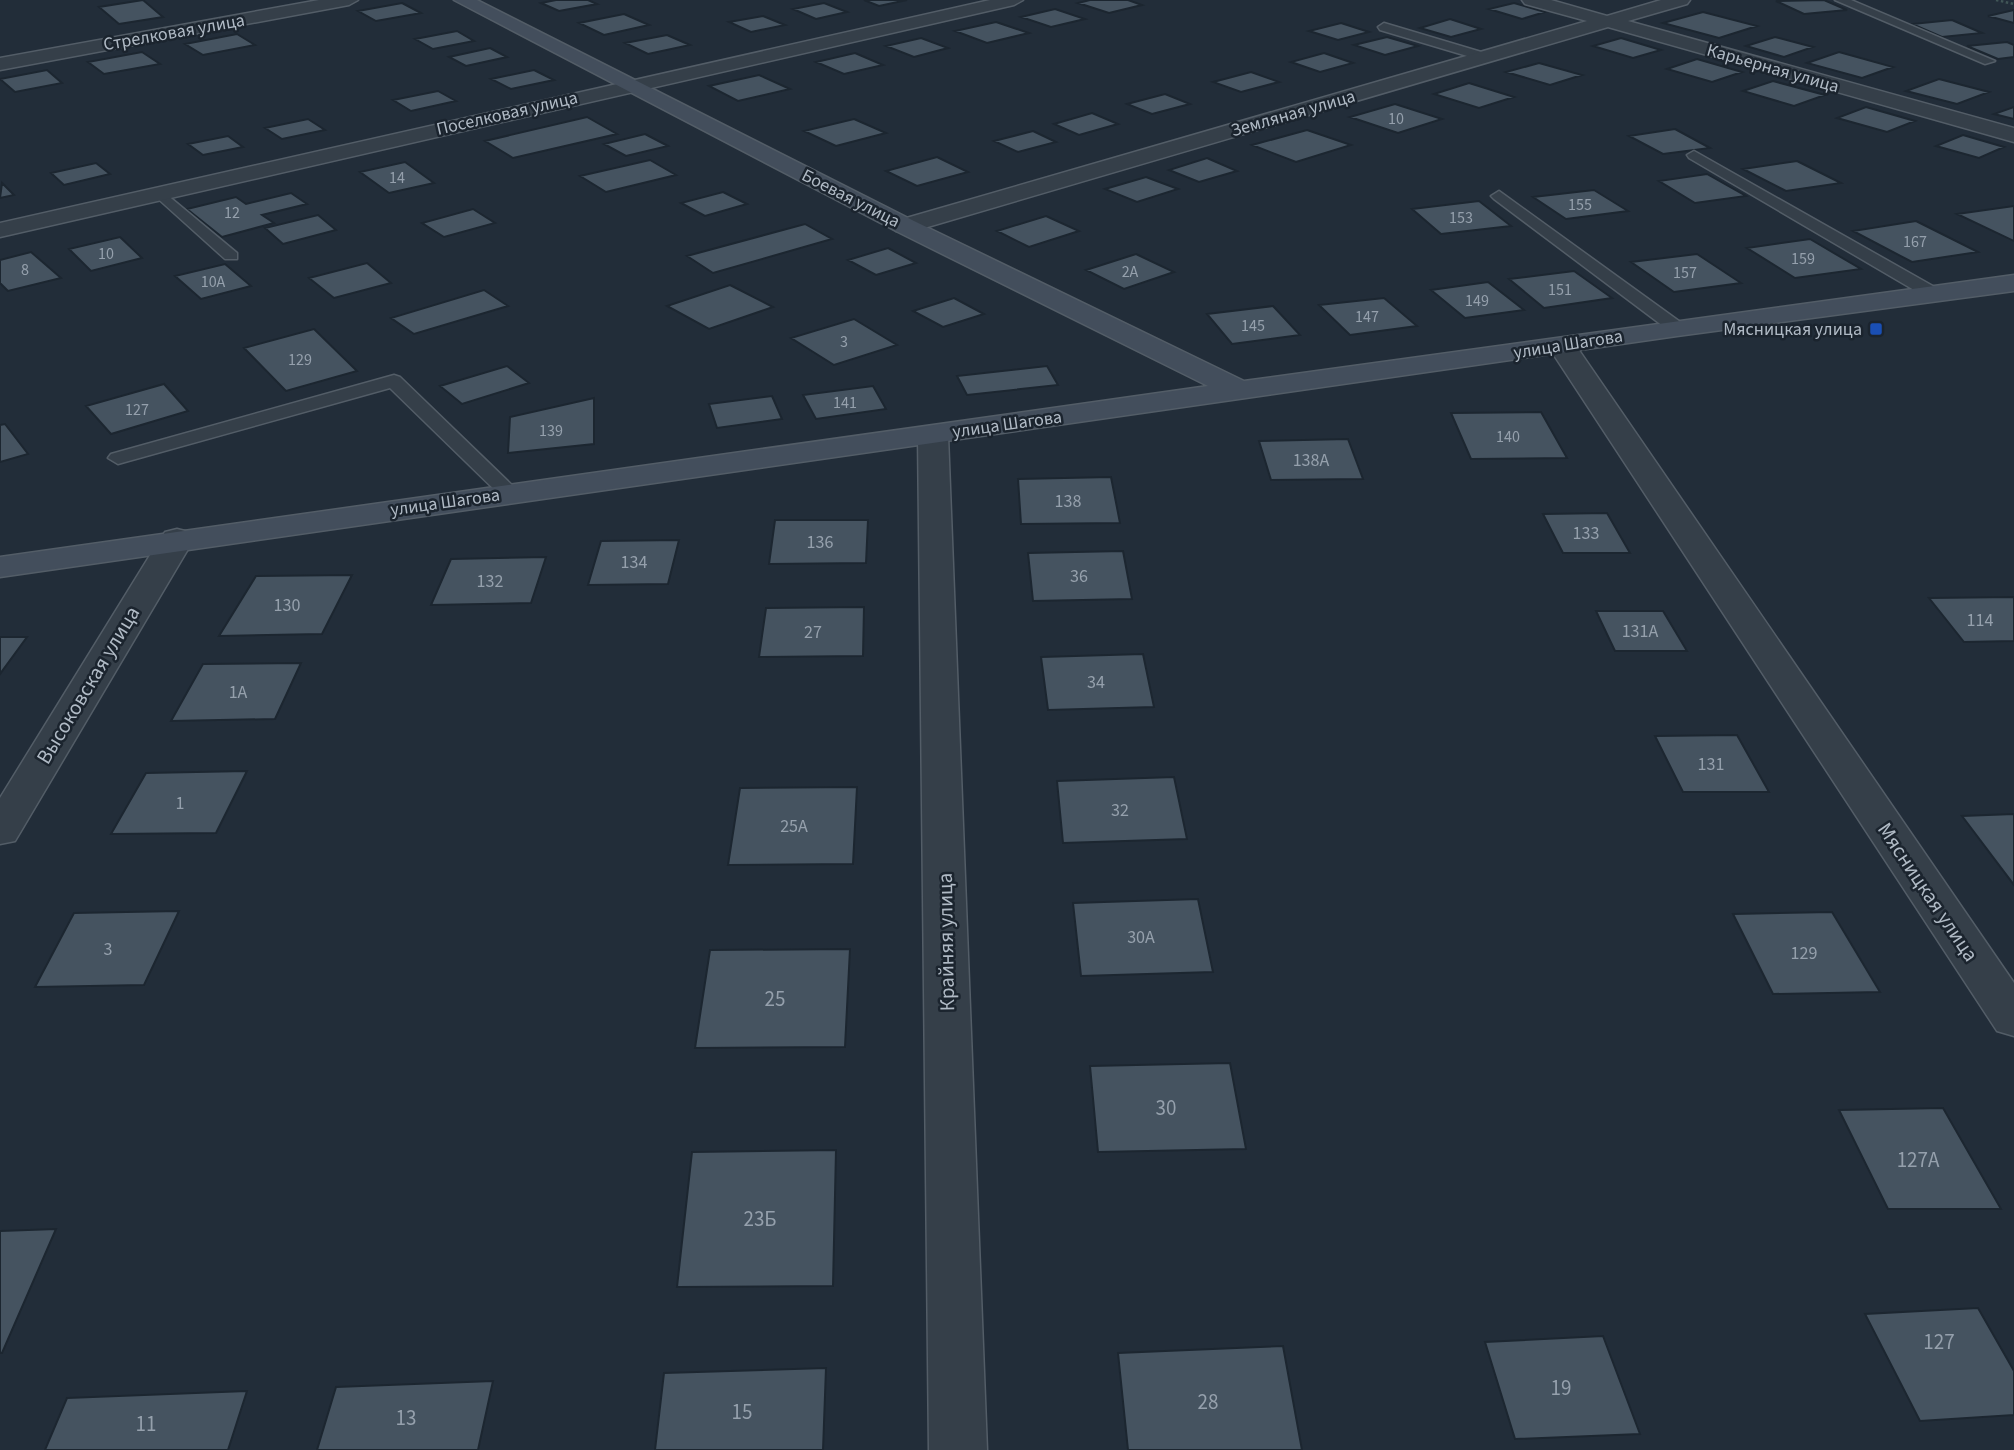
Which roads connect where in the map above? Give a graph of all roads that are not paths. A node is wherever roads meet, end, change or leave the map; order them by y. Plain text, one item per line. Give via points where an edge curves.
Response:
1 (349, 0) edge
2 (463, 0) edge
3 (1014, 0) edge
4 (1531, 0) edge
5 (1681, 0) edge
6 (1841, 0) edge
7 (1608, 21) junction
8 (1384, 27) dead end
9 (1484, 57) junction
10 (1989, 61) dead end
11 (0, 64) edge
12 (631, 85) junction
13 (2014, 135) edge
14 (1694, 155) dead end
15 (160, 193) junction
16 (1499, 196) dead end
17 (905, 226) junction
18 (0, 230) edge
19 (231, 256) dead end
20 (2014, 283) edge
21 (1932, 293) junction
22 (1676, 328) junction
23 (1562, 346) junction
24 (1241, 391) junction
25 (933, 435) junction
26 (118, 458) dead end
27 (509, 494) junction
28 (177, 540) junction
29 (0, 567) edge
30 (0, 831) edge
31 (2014, 1019) edge
32 (958, 1450) edge

1 - 11 street, Стрелковая улица
2 - 12 main road, Боевая улица
3 - 12 street, Поселковая улица
4 - 7 street, Карьерная улица
5 - 7 street, Земляная улица
6 - 10 lane
7 - 9 street, Земляная улица
7 - 13 street, Карьерная улица
8 - 9 lane
9 - 17 street, Земляная улица
12 - 15 street, Поселковая улица
12 - 17 main road, Боевая улица
14 - 21 lane
15 - 18 street, Поселковая улица
15 - 19 lane
16 - 22 lane
17 - 24 main road, Боевая улица
20 - 21 main road, улица Шагова
21 - 22 main road, улица Шагова
22 - 23 main road, улица Шагова
23 - 24 main road, улица Шагова
23 - 31 street, Мясницкая улица
24 - 25 main road, улица Шагова
25 - 27 main road, улица Шагова
25 - 32 street, Крайняя улица
26 - 27 lane via 394,381
27 - 28 main road, улица Шагова
28 - 29 main road, улица Шагова
28 - 30 street, Высоковская улица

